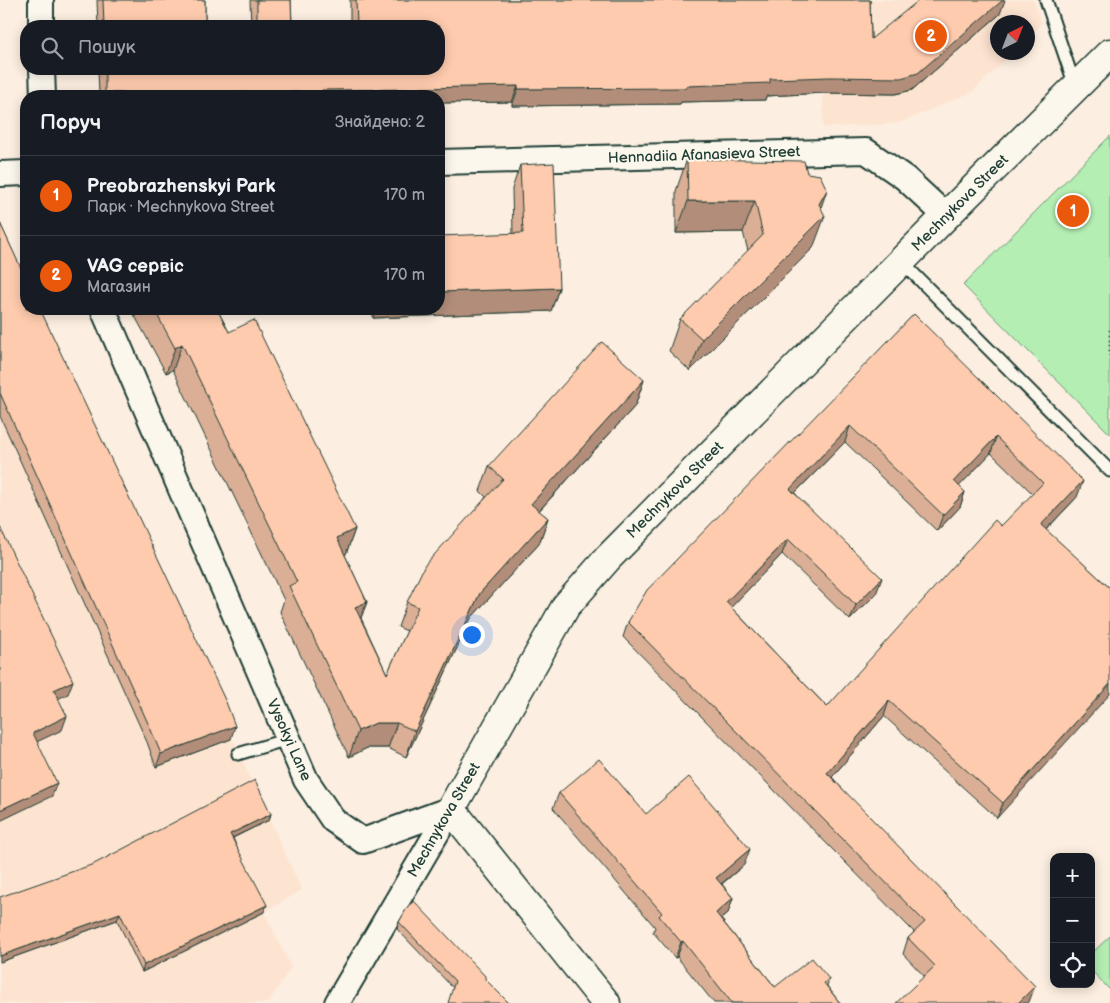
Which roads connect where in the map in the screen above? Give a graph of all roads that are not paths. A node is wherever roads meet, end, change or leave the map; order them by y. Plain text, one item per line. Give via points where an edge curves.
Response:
1 (41, 0) edge
2 (1046, 0) edge
3 (41, 20) edge
4 (1110, 53) edge
5 (42, 75) edge
6 (1076, 87) junction
7 (43, 90) edge
8 (445, 162) edge
9 (20, 173) edge
10 (0, 174) edge
11 (946, 216) junction
12 (901, 261) junction
13 (106, 315) edge
14 (1110, 471) edge
15 (288, 739) junction
16 (238, 754) dead end
17 (451, 809) junction
18 (337, 1003) edge
19 (606, 1003) edge

1 - 3 street
2 - 6 lane
4 - 6 main road, Mechnykova Street
5 - 7 street
6 - 11 main road, Mechnykova Street
8 - 11 street, Hennadiia Afanasieva Street via 866,151 905,178
9 - 10 street
11 - 12 main road, Mechnykova Street
12 - 14 lane
12 - 17 main road, Mechnykova Street via 608,558 566,606
13 - 15 street, Vysokyi Lane
15 - 16 lane
15 - 17 street, Vysokyi Lane via 306,780 333,820 363,840
17 - 18 street, Mechnykova Street
17 - 19 main road

